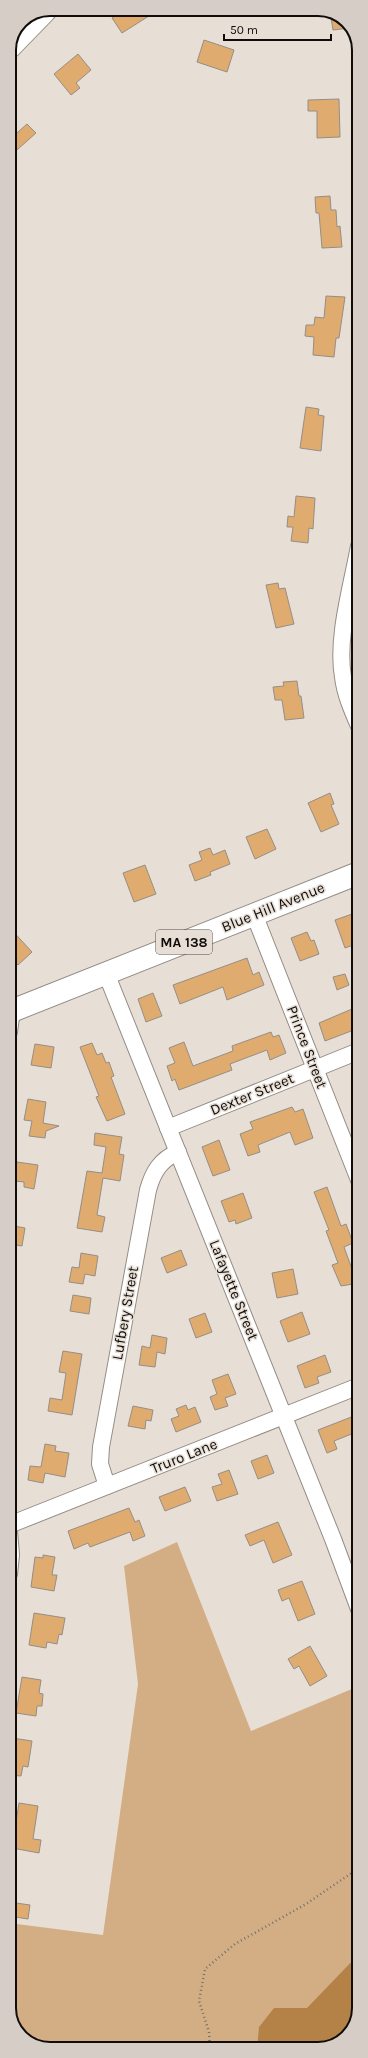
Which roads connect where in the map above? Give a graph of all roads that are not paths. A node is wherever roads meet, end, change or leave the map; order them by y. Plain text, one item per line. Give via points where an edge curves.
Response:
1 (37, 19) edge
2 (19, 38) edge
3 (352, 584) edge
4 (352, 707) edge
5 (352, 876) edge
6 (254, 914) junction
7 (106, 973) junction
8 (16, 1009) edge
9 (352, 1054) edge
10 (315, 1068) junction
11 (168, 1128) junction
12 (178, 1152) junction
13 (352, 1162) edge
14 (352, 1389) edge
15 (284, 1416) junction
16 (107, 1486) junction
17 (16, 1522) edge
18 (352, 1589) edge

1 - 2 main road
3 - 4 street via 343,632 341,662 345,688
5 - 6 main road, Blue Hill Avenue / MA 138
6 - 7 main road, Blue Hill Avenue / MA 138
6 - 10 street, Prince Street
7 - 8 main road, Blue Hill Avenue / MA 138
7 - 11 street, Lafayette Street
9 - 10 street, Dexter Street
10 - 11 street, Dexter Street
10 - 13 street, Prince Street
11 - 12 street, Lafayette Street
12 - 15 street, Lafayette Street
12 - 16 street, Lufbery Street via 167,1157 157,1167 148,1190 101,1447 100,1464
14 - 15 street, Truro Lane
15 - 16 street, Truro Lane
15 - 18 street, Lafayette Street
16 - 17 street, Truro Lane

